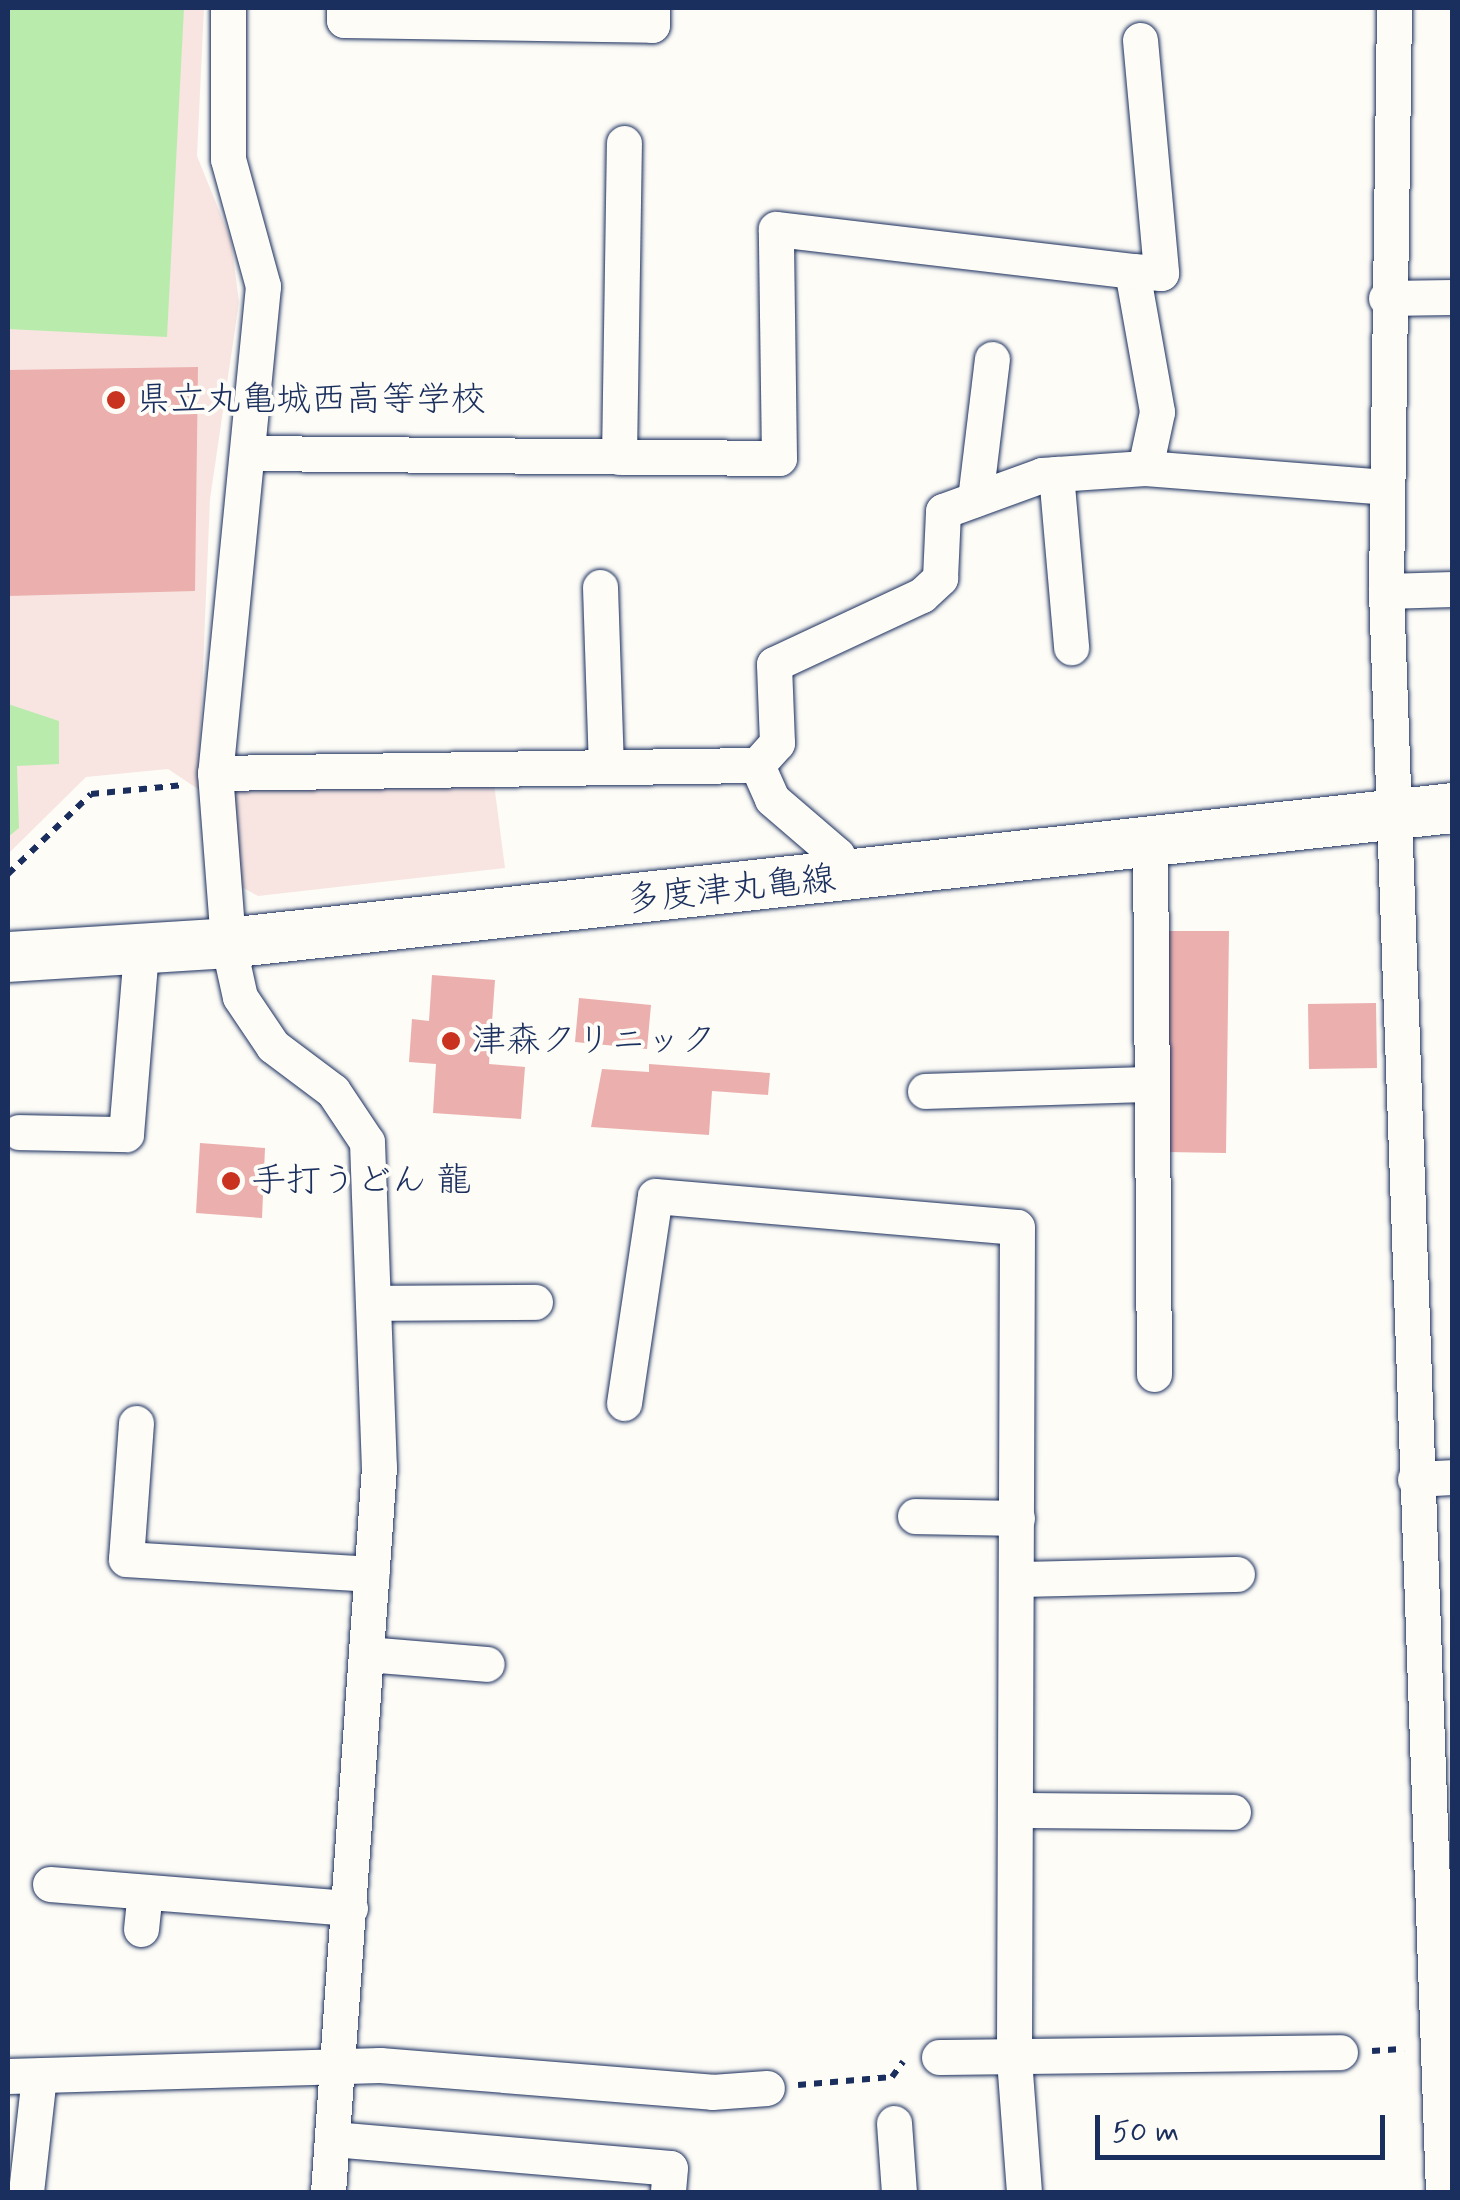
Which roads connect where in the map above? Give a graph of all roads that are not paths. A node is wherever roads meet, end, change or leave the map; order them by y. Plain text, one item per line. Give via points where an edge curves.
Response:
1 (228, 8) edge
2 (344, 8) edge
3 (652, 8) edge
4 (1394, 8) edge
5 (1140, 40) dead end
6 (624, 144) dead end
7 (1132, 271) junction
8 (1386, 298) junction
9 (1452, 298) edge
10 (992, 360) dead end
11 (248, 454) junction
12 (620, 457) junction
13 (1146, 468) junction
14 (1056, 474) junction
15 (1385, 487) junction
16 (975, 499) junction
17 (600, 587) dead end
18 (1452, 589) edge
19 (1386, 591) junction
20 (1072, 647) dead end
21 (757, 765) junction
22 (606, 766) junction
23 (216, 778) junction
24 (1452, 808) edge
25 (1396, 815) junction
26 (1150, 843) junction
27 (843, 878) junction
28 (228, 944) junction
29 (141, 952) junction
30 (8, 957) edge
31 (1152, 1084) junction
32 (924, 1092) dead end
33 (19, 1132) dead end
34 (535, 1302) dead end
35 (373, 1303) junction
36 (1154, 1374) dead end
37 (624, 1403) dead end
38 (136, 1422) dead end
39 (1452, 1477) edge
40 (1415, 1479) junction
41 (915, 1516) dead end
42 (1017, 1518) junction
43 (372, 1574) junction
44 (1237, 1574) dead end
45 (1016, 1578) junction
46 (366, 1654) junction
47 (486, 1664) dead end
48 (1016, 1810) junction
49 (1234, 1812) dead end
50 (50, 1884) dead end
51 (145, 1892) junction
52 (350, 1908) junction
53 (141, 1929) dead end
54 (1442, 1934) edge
55 (1340, 2052) road end
56 (939, 2057) road end
57 (1014, 2059) junction
58 (339, 2069) junction
59 (23, 2076) edge
60 (767, 2088) road end
61 (894, 2123) dead end
62 (333, 2139) junction
63 (26, 2192) edge
64 (328, 2192) edge
65 (668, 2192) edge
66 (899, 2192) edge
67 (1024, 2192) edge
68 (1443, 2192) edge

1 - 11 street via 228,159 263,286
2 - 3 street via 344,20 652,24
4 - 8 street
5 - 7 street via 1161,273
6 - 12 street
7 - 12 street via 776,229 779,458
7 - 13 street via 1157,412
8 - 9 street
8 - 15 street
10 - 16 street
11 - 12 street
11 - 23 street
13 - 14 street
13 - 15 street
14 - 16 street
14 - 20 street
15 - 19 street
16 - 21 street via 943,510 940,578 922,594 774,664 777,743
17 - 22 street
18 - 19 street
19 - 25 street
21 - 22 street
21 - 27 street via 772,800 837,855
22 - 23 street
23 - 28 street
24 - 25 main road, 多度津丸亀線
25 - 26 main road, 多度津丸亀線
25 - 40 street
26 - 27 main road, 多度津丸亀線
26 - 31 street
27 - 28 main road, 多度津丸亀線
28 - 29 main road, 多度津丸亀線
28 - 35 street via 240,997 273,1046 332,1090 368,1142
29 - 30 main road, 多度津丸亀線
29 - 33 street via 126,1134
31 - 32 street
31 - 36 street
34 - 35 street
35 - 43 street
37 - 42 street via 654,1196 1017,1227
38 - 43 street via 126,1559
39 - 40 street
40 - 54 street
41 - 42 street
42 - 45 street
43 - 46 street
44 - 45 street
45 - 48 street
46 - 47 street
46 - 52 street
48 - 49 street
48 - 57 street
50 - 51 street
51 - 52 street
51 - 53 street
52 - 58 street
54 - 68 street via 1437,2048
55 - 57 street
56 - 57 street
57 - 67 street
58 - 59 street
58 - 60 street
58 - 62 street
59 - 63 street
61 - 66 street
62 - 64 street
62 - 65 street via 670,2168

